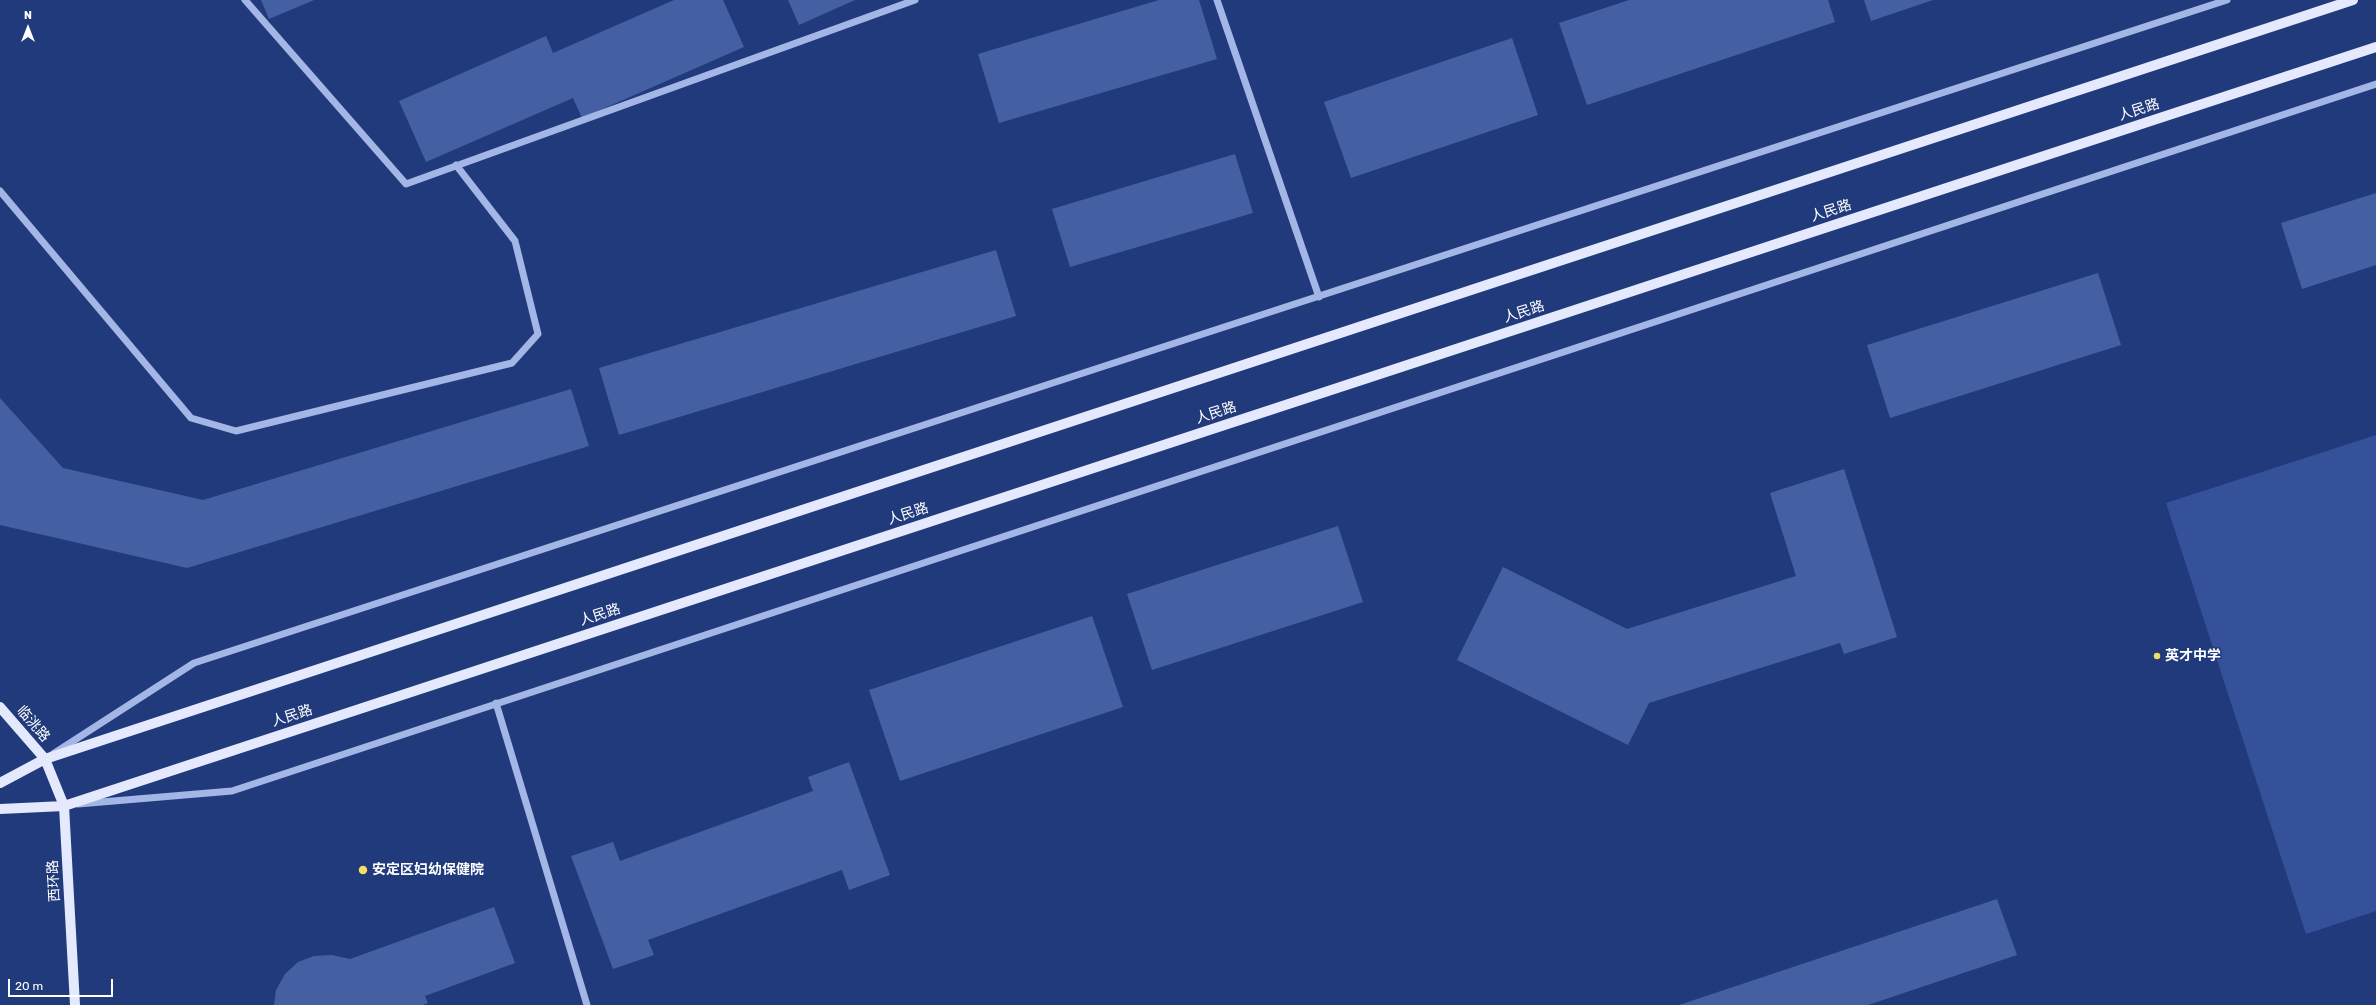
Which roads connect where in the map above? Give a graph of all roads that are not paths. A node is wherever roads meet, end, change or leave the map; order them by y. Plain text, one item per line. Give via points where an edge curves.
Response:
1 (245, 0) edge
2 (915, 0) edge
3 (1217, 0) edge
4 (2227, 0) edge
5 (2353, 0) edge
6 (2376, 47) edge
7 (2376, 84) edge
8 (456, 165) junction
9 (0, 191) edge
10 (1319, 297) junction
11 (496, 703) junction
12 (0, 707) edge
13 (45, 759) junction
14 (0, 783) edge
15 (64, 806) junction
16 (0, 809) edge
17 (75, 1005) edge
18 (587, 1005) edge

1 - 8 street via 406,184
2 - 8 street
3 - 10 street
4 - 10 street
5 - 13 main road
6 - 15 main road, 人民路
7 - 11 street, 人民路
8 - 9 street via 515,241 538,334 512,363 236,431 191,418
10 - 13 street via 194,663
11 - 15 street, 人民路 via 232,791
11 - 18 street
12 - 13 main road, 临洮路
13 - 14 main road
13 - 15 main road, 西环路
15 - 16 main road, 人民路
15 - 17 main road, 西环路

